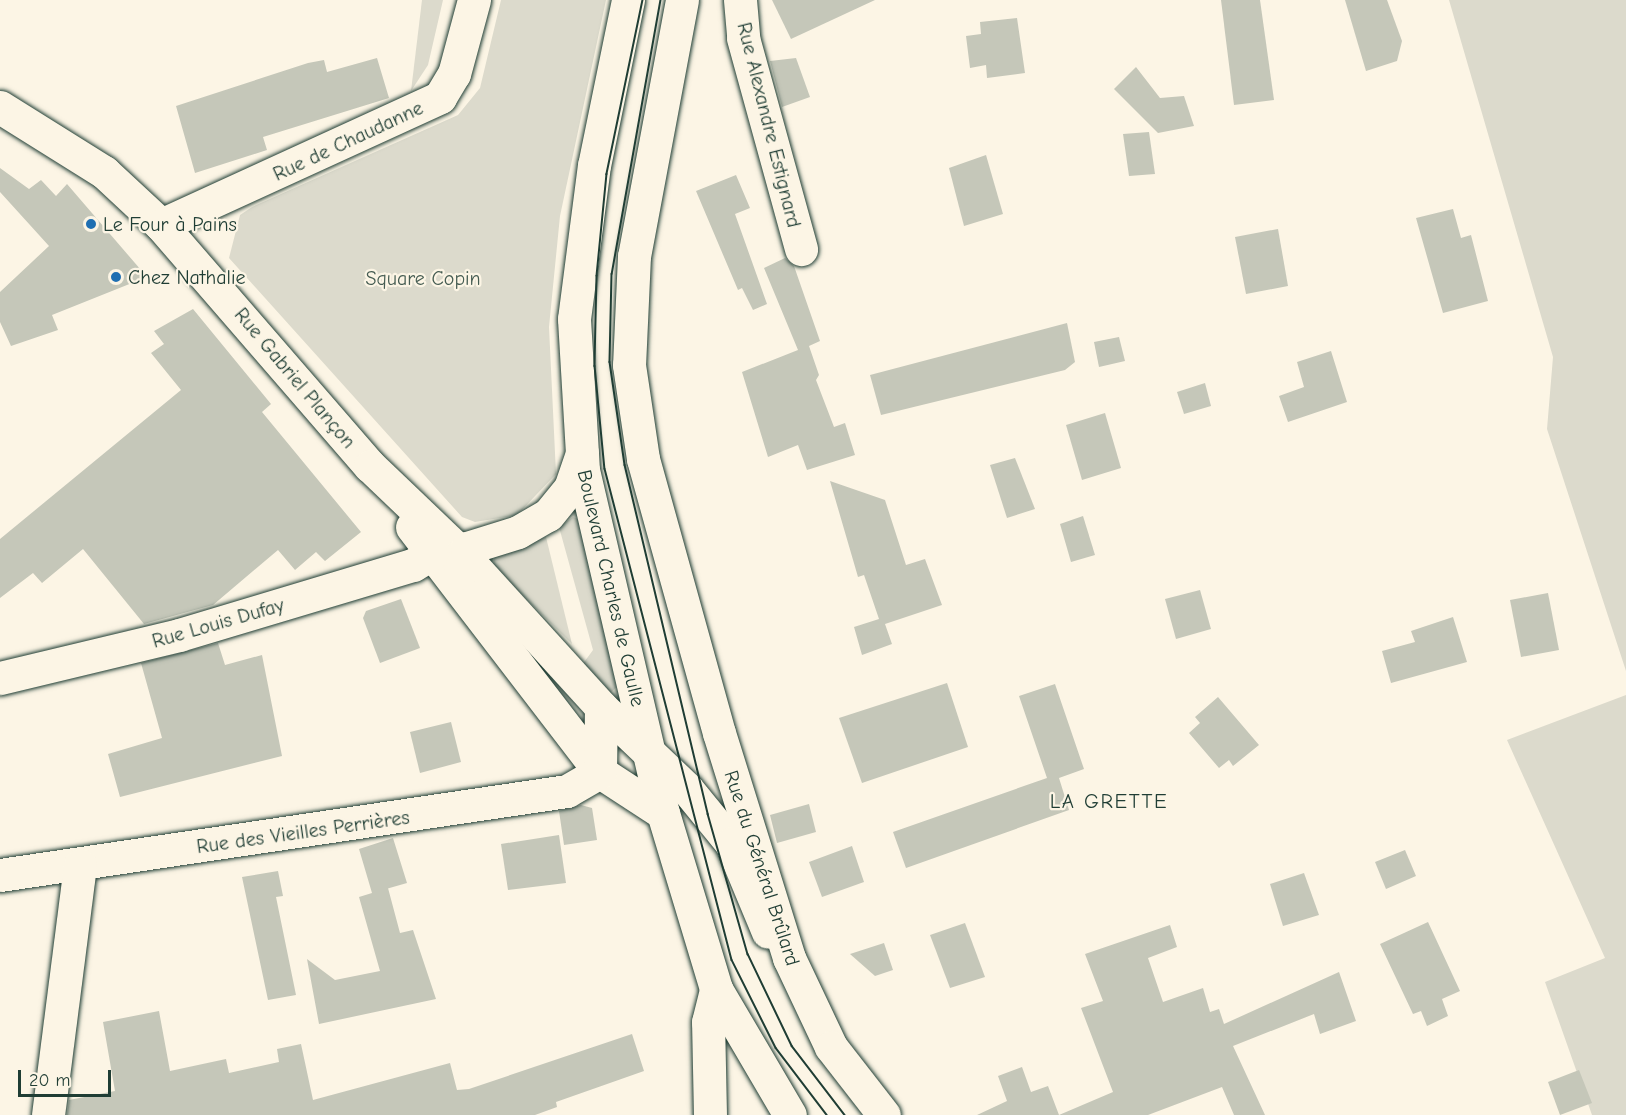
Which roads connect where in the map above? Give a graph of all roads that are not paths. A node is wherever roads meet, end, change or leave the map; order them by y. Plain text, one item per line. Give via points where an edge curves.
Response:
1 (474, 0) edge
2 (628, 0) edge
3 (682, 0) edge
4 (740, 0) edge
5 (0, 107) edge
6 (161, 225) junction
7 (801, 249) dead end
8 (582, 453) junction
9 (447, 554) junction
10 (0, 678) edge
11 (601, 707) junction
12 (648, 747) junction
13 (600, 772) junction
14 (663, 813) junction
15 (80, 865) junction
16 (0, 875) edge
17 (716, 989) junction
18 (806, 1001) junction
19 (48, 1115) edge
20 (710, 1115) edge
21 (790, 1115) edge
22 (884, 1115) edge

1 - 6 street, Rue de Chaudanne via 454,74 440,98
2 - 8 street, Boulevard Charles de Gaulle via 581,253 574,319
3 - 18 street, Rue du Général Brûlard via 644,182 629,365 643,459 719,734
4 - 7 street, Rue Alexandre Estignard via 743,38
5 - 6 street, Rue Gabriel Plançon via 104,172
6 - 9 street, Rue Gabriel Plançon
8 - 9 street, Rue Louis Dufay via 570,488 548,515 518,532
8 - 12 street, Boulevard Charles de Gaulle
9 - 10 street, Rue Louis Dufay via 179,635
9 - 11 street, Rue Gabriel Plançon
9 - 13 street, Rue Gabriel Plançon via 464,596
11 - 12 street, Rue Gabriel Plançon
11 - 13 street
12 - 14 street, Boulevard Charles de Gaulle
12 - 18 street, Rue Gabriel Plançon via 731,843 783,967
13 - 14 street, Rue Gabriel Plançon
13 - 15 street, Rue des Vieilles Perrières via 557,793
14 - 17 street, Boulevard Charles de Gaulle
15 - 16 street, Rue des Vieilles Perrières
15 - 19 street
17 - 20 street via 708,1022
17 - 21 street, Boulevard Charles de Gaulle
18 - 22 street via 831,1047

